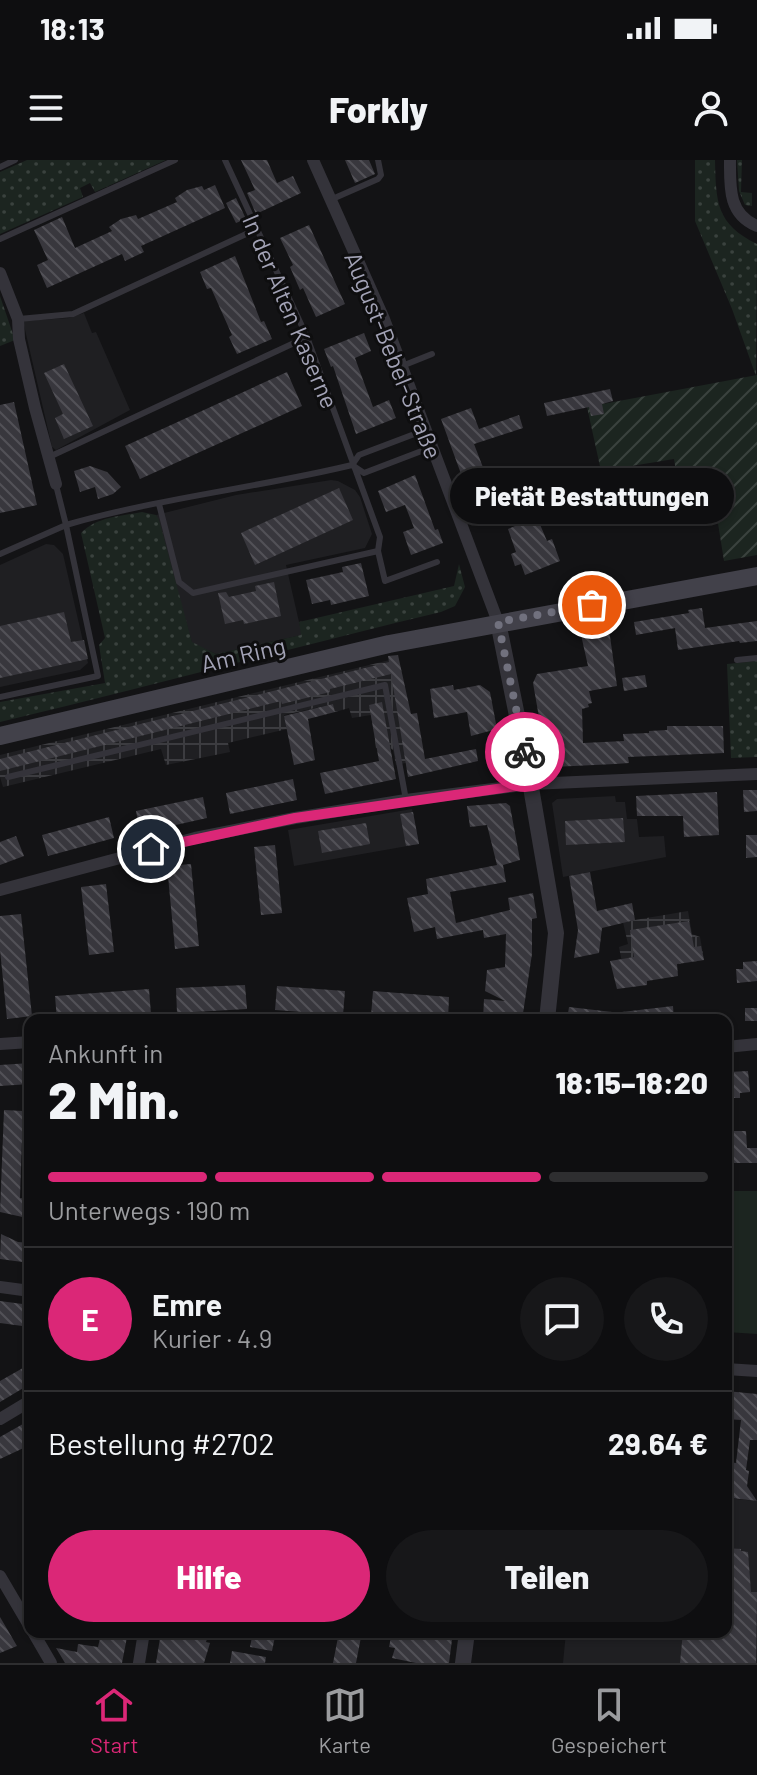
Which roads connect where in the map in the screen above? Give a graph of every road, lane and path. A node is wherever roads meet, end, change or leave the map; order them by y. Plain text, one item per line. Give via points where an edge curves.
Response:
1 (15, 160) edge
2 (175, 160) edge
3 (225, 160) edge
4 (313, 160) edge
5 (378, 160) edge
6 (730, 160) edge
7 (0, 167) edge
8 (330, 200) junction
9 (757, 226) edge
10 (257, 229) junction
11 (0, 239) edge
12 (0, 273) edge
13 (18, 319) junction
14 (307, 337) junction
15 (432, 354) dead end
16 (402, 366) junction
17 (425, 430) junction
18 (432, 447) junction
19 (48, 458) junction
20 (352, 465) junction
21 (56, 484) joint
22 (159, 504) junction
23 (66, 525) junction
24 (378, 551) junction
25 (0, 554) edge
26 (437, 562) dead end
27 (757, 576) edge
28 (498, 622) junction
29 (757, 658) edge
30 (737, 660) dead end
31 (0, 697) edge
32 (0, 736) edge
33 (757, 774) edge
34 (8, 777) dead end
35 (531, 784) junction
36 (406, 800) junction
37 (0, 890) edge
38 (548, 1014) edge
39 (24, 1042) edge
40 (0, 1044) edge
41 (757, 1044) edge
42 (732, 1046) edge
43 (0, 1287) edge
44 (24, 1290) edge
45 (732, 1369) edge
46 (757, 1371) edge
47 (24, 1405) edge
48 (0, 1419) edge
49 (0, 1576) edge
50 (24, 1616) edge
51 (37, 1638) edge
52 (143, 1638) edge
53 (466, 1638) edge
54 (51, 1663) edge
55 (139, 1663) edge
56 (463, 1663) edge

1 - 7 lane
2 - 11 lane
3 - 10 lane, In der Alten Kaserne
4 - 8 street, August-Bebel-Straße
5 - 8 lane via 378,179
6 - 9 street via 734,205
8 - 16 street, August-Bebel-Straße
10 - 13 lane via 73,314
10 - 14 lane, In der Alten Kaserne
12 - 13 street
13 - 19 street
14 - 19 lane
14 - 20 lane, In der Alten Kaserne
15 - 16 lane
16 - 17 street, August-Bebel-Straße
17 - 18 street, August-Bebel-Straße
17 - 20 lane via 359,455
18 - 20 lane via 364,473
18 - 28 street, August-Bebel-Straße
19 - 21 street
20 - 22 lane
20 - 24 lane, In der Alten Kaserne via 380,537
21 - 23 lane
22 - 23 lane
22 - 24 lane via 179,582 193,593
23 - 25 lane
23 - 31 lane via 98,676
24 - 26 lane, In der Alten Kaserne via 385,581
27 - 28 main road, Am Ring
28 - 32 main road, Am Ring
28 - 35 street, August-Bebel-Straße
29 - 30 lane
33 - 35 street
34 - 36 lane via 385,685
35 - 36 street
35 - 38 street, August-Bebel-Straße via 556,933
36 - 37 street via 195,838
39 - 40 street
41 - 42 street
43 - 44 street
45 - 46 street
47 - 48 street
49 - 50 street
51 - 54 street
52 - 55 street
53 - 56 street

